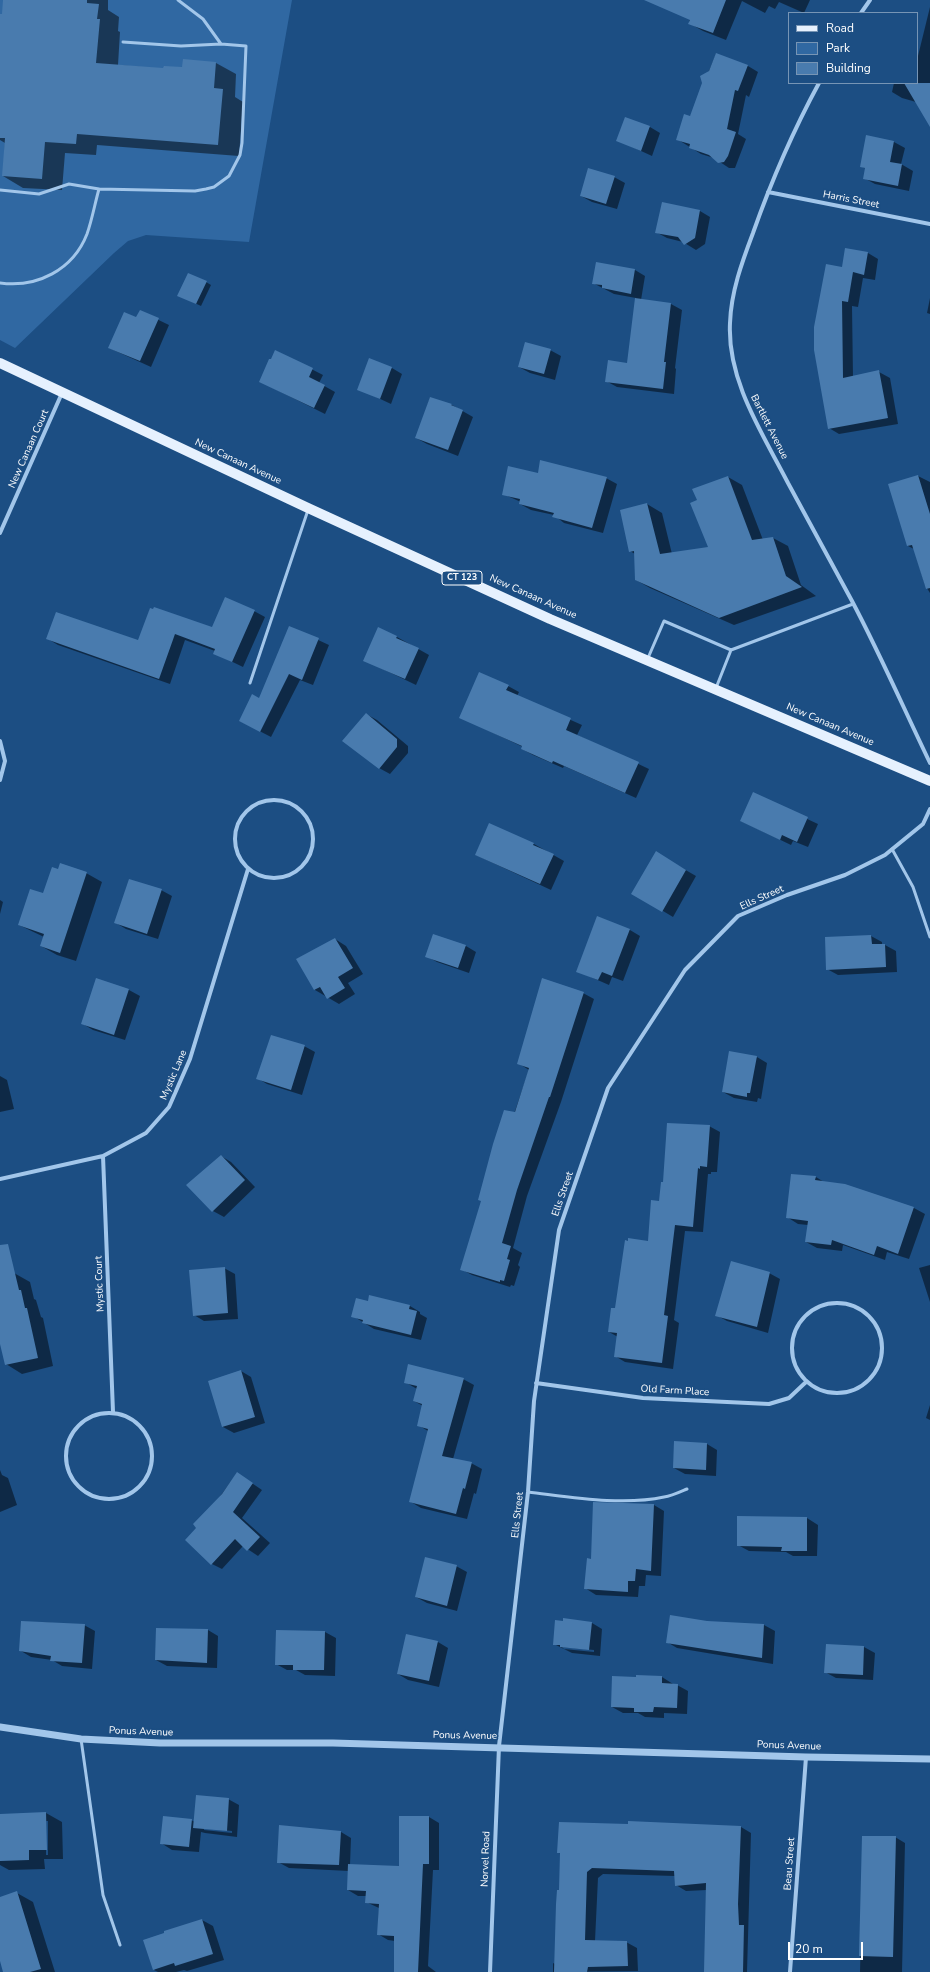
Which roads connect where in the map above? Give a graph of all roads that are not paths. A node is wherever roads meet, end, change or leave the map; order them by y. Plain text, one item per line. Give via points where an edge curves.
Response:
1 (178, 0) edge
2 (870, 0) edge
3 (862, 12) edge
4 (123, 42) dead end
5 (221, 44) junction
6 (819, 84) edge
7 (99, 189) junction
8 (0, 190) edge
9 (768, 192) junction
10 (930, 224) edge
11 (0, 283) edge
12 (0, 362) edge
13 (62, 393) junction
14 (308, 508) junction
15 (0, 533) edge
16 (853, 604) junction
17 (731, 650) junction
18 (648, 660) junction
19 (250, 683) dead end
20 (715, 690) junction
21 (0, 741) edge
22 (930, 763) edge
23 (0, 780) edge
24 (930, 781) edge
25 (930, 809) edge
26 (892, 850) junction
27 (248, 869) junction
28 (930, 937) edge
29 (103, 1156) junction
30 (0, 1179) edge
31 (806, 1382) junction
32 (536, 1383) junction
33 (113, 1412) junction
34 (687, 1489) dead end
35 (528, 1492) junction
36 (0, 1727) edge
37 (81, 1739) junction
38 (499, 1746) junction
39 (806, 1757) junction
40 (930, 1759) edge
41 (120, 1945) dead end
42 (490, 1972) edge
43 (790, 1972) edge

1 - 5 lane via 203,19
2 - 3 street
4 - 5 lane via 181,46
5 - 7 lane via 246,46 242,143 240,155 229,176 214,187 195,191
6 - 9 street, Bartlett Avenue
7 - 8 lane via 69,184 39,194
7 - 11 lane via 88,232 71,259 53,274 34,282
9 - 10 street, Harris Street
9 - 16 street, Bartlett Avenue via 742,263 734,296 730,324 735,364 743,393 755,419
12 - 13 main road, New Canaan Avenue / CT 123
13 - 14 main road, New Canaan Avenue / CT 123
13 - 15 street, New Canaan Court
14 - 18 main road, New Canaan Avenue / CT 123 via 550,619
14 - 19 lane
16 - 17 lane
16 - 22 street, Bartlett Avenue
17 - 18 lane via 664,621
17 - 20 lane
18 - 20 main road, New Canaan Avenue / CT 123
20 - 24 main road, New Canaan Avenue / CT 123
21 - 23 street via 5,761
25 - 26 street, Ells Street via 923,824
26 - 28 lane via 913,887
26 - 32 street, Ells Street via 845,875 787,895 738,916 685,970 608,1088 558,1230
27 - 27 street via 235,846 235,832 240,819 249,809 261,802 288,802 300,810 309,820 313,833 313,847 308,860 299,870 274,879 260,876
27 - 29 street, Mystic Lane via 190,1059 169,1107 146,1133
29 - 30 street, Mystic Lane
29 - 33 street, Mystic Court
31 - 31 street via 821,1391 838,1393 855,1389 870,1379 879,1364 882,1347 878,1330 868,1315 852,1306 835,1303 818,1307 803,1318 794,1333 791,1350 796,1367
31 - 32 street, Old Farm Place via 789,1398 769,1404 643,1398
32 - 35 street, Ells Street
33 - 33 street via 99,1413 86,1419 75,1429 68,1441 68,1470 75,1482 86,1492 99,1498 127,1496 139,1488 148,1476 152,1463 153,1449 148,1435 139,1424 127,1416
34 - 35 lane via 664,1497 636,1500 581,1498
35 - 38 street, Ells Street
36 - 37 street, Ponus Avenue
37 - 38 street, Ponus Avenue via 160,1743
37 - 41 lane via 103,1895
38 - 39 street, Ponus Avenue
38 - 42 street, Norvel Road
39 - 40 street, Ponus Avenue
39 - 43 street, Beau Street

